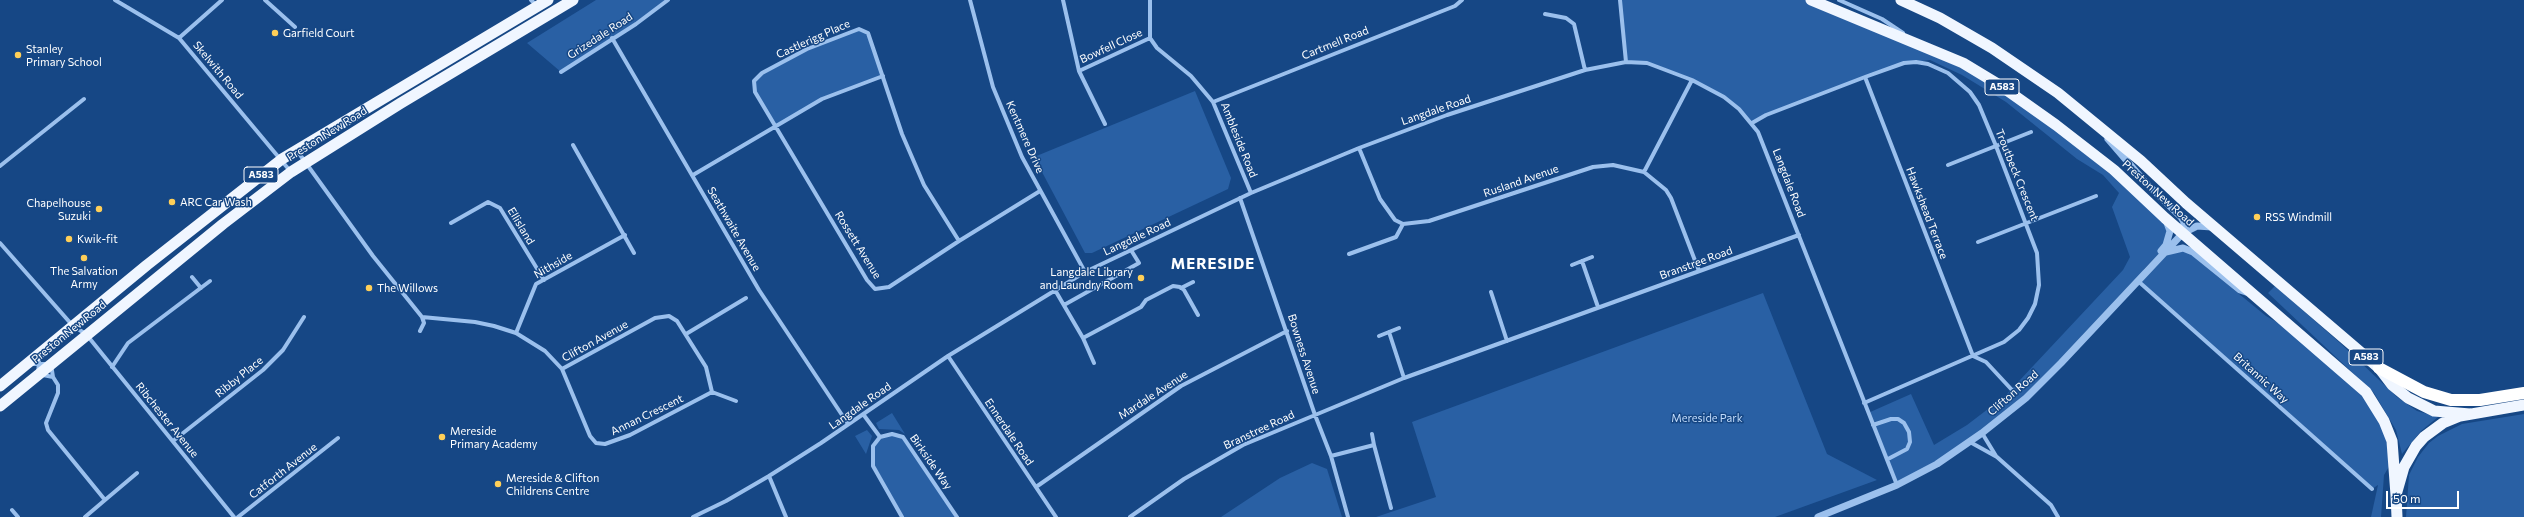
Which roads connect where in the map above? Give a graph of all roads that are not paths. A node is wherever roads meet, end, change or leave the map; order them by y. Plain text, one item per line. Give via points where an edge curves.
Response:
1 (114, 0) edge
2 (222, 0) edge
3 (265, 0) edge
4 (548, 0) edge
5 (573, 0) edge
6 (668, 0) edge
7 (970, 0) edge
8 (1063, 0) edge
9 (1150, 0) edge
10 (1462, 0) edge
11 (1620, 0) edge
12 (1812, 0) edge
13 (1839, 0) edge
14 (1901, 0) edge
15 (534, 3) edge
16 (1544, 14) dead end
17 (295, 27) dead end
18 (179, 38) junction
19 (612, 38) junction
20 (1150, 38) junction
21 (1922, 46) junction
22 (1626, 62) junction
23 (1585, 70) junction
24 (1079, 71) junction
25 (561, 72) dead end
26 (883, 76) junction
27 (1864, 77) junction
28 (1692, 80) junction
29 (84, 99) dead end
30 (1213, 102) junction
31 (2092, 120) junction
32 (1752, 123) junction
33 (1105, 124) dead end
34 (776, 127) junction
35 (2031, 132) dead end
36 (573, 145) dead end
37 (1996, 146) junction
38 (1359, 148) junction
39 (296, 150) junction
40 (282, 159) junction
41 (306, 163) junction
42 (1948, 165) dead end
43 (0, 166) edge
44 (291, 172) junction
45 (1644, 172) junction
46 (693, 175) junction
47 (1040, 191) junction
48 (1251, 193) junction
49 (2096, 196) dead end
50 (1240, 198) junction
51 (2165, 218) junction
52 (451, 222) dead end
53 (2026, 223) junction
54 (1404, 224) junction
55 (2214, 227) junction
56 (2183, 233) junction
57 (625, 235) junction
58 (1799, 235) junction
59 (959, 241) junction
60 (1978, 242) dead end
61 (0, 243) edge
62 (1132, 250) junction
63 (2166, 252) junction
64 (634, 253) dead end
65 (1349, 254) dead end
66 (1592, 257) dead end
67 (1582, 261) junction
68 (1572, 265) dead end
69 (1699, 271) junction
70 (1085, 272) junction
71 (192, 277) dead end
72 (2139, 279) junction
73 (210, 280) dead end
74 (544, 280) junction
75 (1193, 282) dead end
76 (201, 288) junction
77 (1181, 288) junction
78 (1055, 290) junction
79 (1491, 292) dead end
80 (2257, 296) junction
81 (746, 298) dead end
82 (1064, 305) junction
83 (1598, 307) junction
84 (1198, 315) dead end
85 (304, 316) dead end
86 (422, 317) junction
87 (73, 326) junction
88 (1399, 328) dead end
89 (420, 331) dead end
90 (1287, 331) junction
91 (1389, 332) junction
92 (516, 333) junction
93 (86, 334) junction
94 (686, 334) junction
95 (1379, 336) dead end
96 (1083, 338) junction
97 (1507, 341) junction
98 (43, 350) junction
99 (948, 356) junction
100 (1973, 356) junction
101 (38, 363) junction
102 (1094, 363) dead end
103 (51, 364) junction
104 (23, 366) junction
105 (112, 367) junction
106 (2379, 368) junction
107 (562, 369) junction
108 (38, 374) junction
109 (53, 377) junction
110 (1404, 378) junction
111 (0, 386) edge
112 (2012, 390) dead end
113 (712, 392) junction
114 (2524, 393) edge
115 (736, 401) dead end
116 (1864, 402) junction
117 (2524, 405) edge
118 (0, 406) edge
119 (863, 414) junction
120 (2470, 414) junction
121 (1315, 415) junction
122 (848, 424) junction
123 (1873, 425) junction
124 (1982, 433) junction
125 (1372, 434) dead end
126 (880, 437) junction
127 (338, 438) dead end
128 (173, 441) junction
129 (1969, 442) junction
130 (1374, 445) junction
131 (1331, 456) junction
132 (1997, 457) junction
133 (1888, 459) junction
134 (137, 473) dead end
135 (769, 476) junction
136 (1897, 485) junction
137 (1036, 486) junction
138 (2372, 489) dead end
139 (2396, 495) junction
140 (105, 500) junction
141 (1391, 508) dead end
142 (12, 510) dead end
143 (18, 517) edge
144 (84, 517) edge
145 (234, 517) edge
146 (238, 517) edge
147 (693, 517) edge
148 (786, 517) edge
149 (902, 517) edge
150 (957, 517) edge
151 (1056, 517) edge
152 (1130, 517) edge
153 (1348, 517) edge
154 (1818, 517) edge
155 (2058, 517) edge
156 (2397, 517) edge

1 - 18 street, Skelwith Road
2 - 18 street
3 - 17 street
4 - 15 highway, Preston New Road / A583
5 - 41 highway, Preston New Road / A583
6 - 19 street, Grizedale Road
7 - 47 street, Kentmere Drive via 994,87 1022,157
8 - 24 street, Bowfell Close
9 - 20 street
10 - 30 street, Cartmell Road via 1455,6
11 - 22 street
12 - 21 highway, Preston New Road / A583
13 - 21 street via 1882,19
14 - 31 highway, Preston New Road / A583 via 1940,18 1992,48 2058,93
15 - 39 highway, Preston New Road / A583
16 - 23 street via 1566,18 1574,24
18 - 40 street, Skelwith Road
19 - 25 street, Grizedale Road
19 - 46 street, Seathwaite Avenue
20 - 24 street, Bowfell Close
20 - 30 street, Ambleside Road via 1157,48 1191,76
21 - 51 highway, Preston New Road / A583 via 1963,63 2001,86 2114,170
22 - 23 street, Langdale Road
22 - 28 street, Langdale Road via 1647,64
23 - 38 street, Langdale Road via 1447,115
24 - 33 street, Bowfell Close
26 - 34 street via 822,99
26 - 34 street, Castlerigg Place via 868,33 859,29 807,49 762,73 754,81 755,92
26 - 59 street via 902,134 924,185
27 - 32 street, Troutbeck Crescent via 1766,115
27 - 37 street, Troutbeck Crescent via 1904,63 1916,62 1942,70 1970,92 1979,105
27 - 100 street, Hawkshead Terrace
28 - 32 street, Langdale Road via 1724,97
28 - 45 street
29 - 43 street
30 - 48 street, Ambleside Road
31 - 55 highway, Preston New Road / A583
31 - 56 street, A583 via 2142,179 2180,217 2184,222
32 - 58 street, Langdale Road via 1763,142
34 - 46 street
34 - 59 street, Rossett Avenue via 866,280 876,289 889,287
35 - 37 street
36 - 57 street
37 - 42 street
37 - 53 street, Troutbeck Crescent
38 - 48 street, Langdale Road
38 - 54 street via 1380,199 1395,220
39 - 40 highway, Preston New Road / A583
39 - 41 street
40 - 44 street, Skelwith Road
40 - 87 highway, Preston New Road / A583
41 - 44 highway, Preston New Road / A583
41 - 86 street via 373,256
44 - 93 highway, Preston New Road / A583
45 - 54 street, Rusland Avenue via 1613,165 1593,166 1429,221
45 - 69 street, Rusland Avenue via 1666,190 1671,198
46 - 122 street, Seathwaite Avenue via 759,290
47 - 59 street, Rossett Avenue
47 - 70 street, Kentmere Drive
48 - 50 street, Langdale Road
49 - 53 street
50 - 62 street, Langdale Road
50 - 90 street, Bowness Avenue
51 - 56 highway, Preston New Road / A583
51 - 72 street via 2170,231 2166,245 2144,269
52 - 74 street, Ellisland via 488,202 500,208
53 - 60 street
53 - 100 street, Troutbeck Crescent via 2039,266 2035,304 2019,330 2004,342
54 - 65 street via 1396,237
55 - 56 street via 2197,226
55 - 106 highway, Preston New Road / A583
56 - 63 street, Clifton Road
56 - 80 highway, Preston New Road / A583
57 - 64 street
57 - 74 street, Nithside
58 - 69 street, Branstree Road
58 - 116 street, Langdale Road
61 - 87 street
62 - 70 street, Langdale Road
62 - 82 street via 1138,263
63 - 72 street, Clifton Road
63 - 80 street via 2183,248 2193,252 2240,290
66 - 67 street
67 - 68 street
67 - 83 street
69 - 83 street, Branstree Road
70 - 78 street, Langdale Road
71 - 76 street
72 - 124 street, Clifton Road via 2026,398
72 - 138 street, Britannic Way
73 - 76 street
74 - 92 street, Nithside via 536,284
75 - 77 street
76 - 105 street via 128,343
77 - 84 street
77 - 96 street via 1173,286 1146,300 1141,307
78 - 82 street
78 - 99 street, Langdale Road
79 - 97 street
80 - 139 highway, Preston New Road / A583 via 2351,378 2373,401 2392,441
81 - 94 street
82 - 96 street
83 - 97 street, Branstree Road
85 - 128 street, Ribby Place via 283,350 263,370
86 - 89 street via 424,322
86 - 92 street, Clifton Avenue via 475,322
87 - 93 street
87 - 98 highway, Preston New Road / A583
88 - 91 street
90 - 121 street, Bowness Avenue
90 - 137 street, Mardale Avenue via 1181,386
91 - 95 street
91 - 110 street
92 - 107 street, Clifton Avenue via 545,350
93 - 103 highway, Preston New Road / A583
93 - 105 street, Ribchester Avenue
94 - 107 street, Clifton Avenue via 669,316 655,318
94 - 113 street via 706,367
96 - 102 street
97 - 110 street, Branstree Road
98 - 101 street
98 - 104 highway, Preston New Road / A583
99 - 119 street, Langdale Road
99 - 137 street, Ennerdale Road
100 - 112 street via 1986,362
100 - 116 street, Troutbeck Crescent
101 - 103 street
101 - 104 street
101 - 108 street
103 - 108 highway, Preston New Road / A583
103 - 109 street
104 - 111 highway, Preston New Road / A583
105 - 128 street, Ribchester Avenue
106 - 114 highway via 2424,392 2451,400 2480,400
106 - 120 highway, Preston New Road / A583 via 2392,385 2416,404 2443,413
107 - 113 street, Annan Crescent via 590,436 596,444 605,444 630,435
108 - 109 street
108 - 118 highway, Preston New Road / A583
109 - 140 street via 58,385 58,393 48,414 48,430
110 - 121 street, Branstree Road
113 - 115 street
116 - 123 street, Langdale Road
117 - 120 highway, A583
119 - 122 street, Langdale Road
119 - 126 street
120 - 139 highway, A583 via 2443,423 2416,446 2404,467
121 - 131 street, Bowness Avenue
121 - 152 street, Branstree Road via 1243,445 1184,479
122 - 135 street, Langdale Road
123 - 133 street, Langdale Road
123 - 133 street via 1898,419 1909,432 1910,442 1907,449
124 - 129 street, Clifton Road
124 - 132 street
125 - 130 street
126 - 149 street via 873,446 873,466
126 - 150 street, Birkside Way via 892,434 903,436
127 - 146 street, Catforth Avenue
128 - 145 street, Ribchester Avenue
129 - 132 street
129 - 136 street, Clifton Road via 1937,464
130 - 131 street
130 - 141 street
131 - 153 street, Bowness Avenue
132 - 155 street via 2051,505
133 - 136 street, Langdale Road
134 - 140 street
135 - 147 street, Langdale Road via 726,502
135 - 148 street
136 - 154 street, Clifton Road
137 - 151 street, Ennerdale Road
139 - 156 highway, A583
140 - 144 street
142 - 143 street

